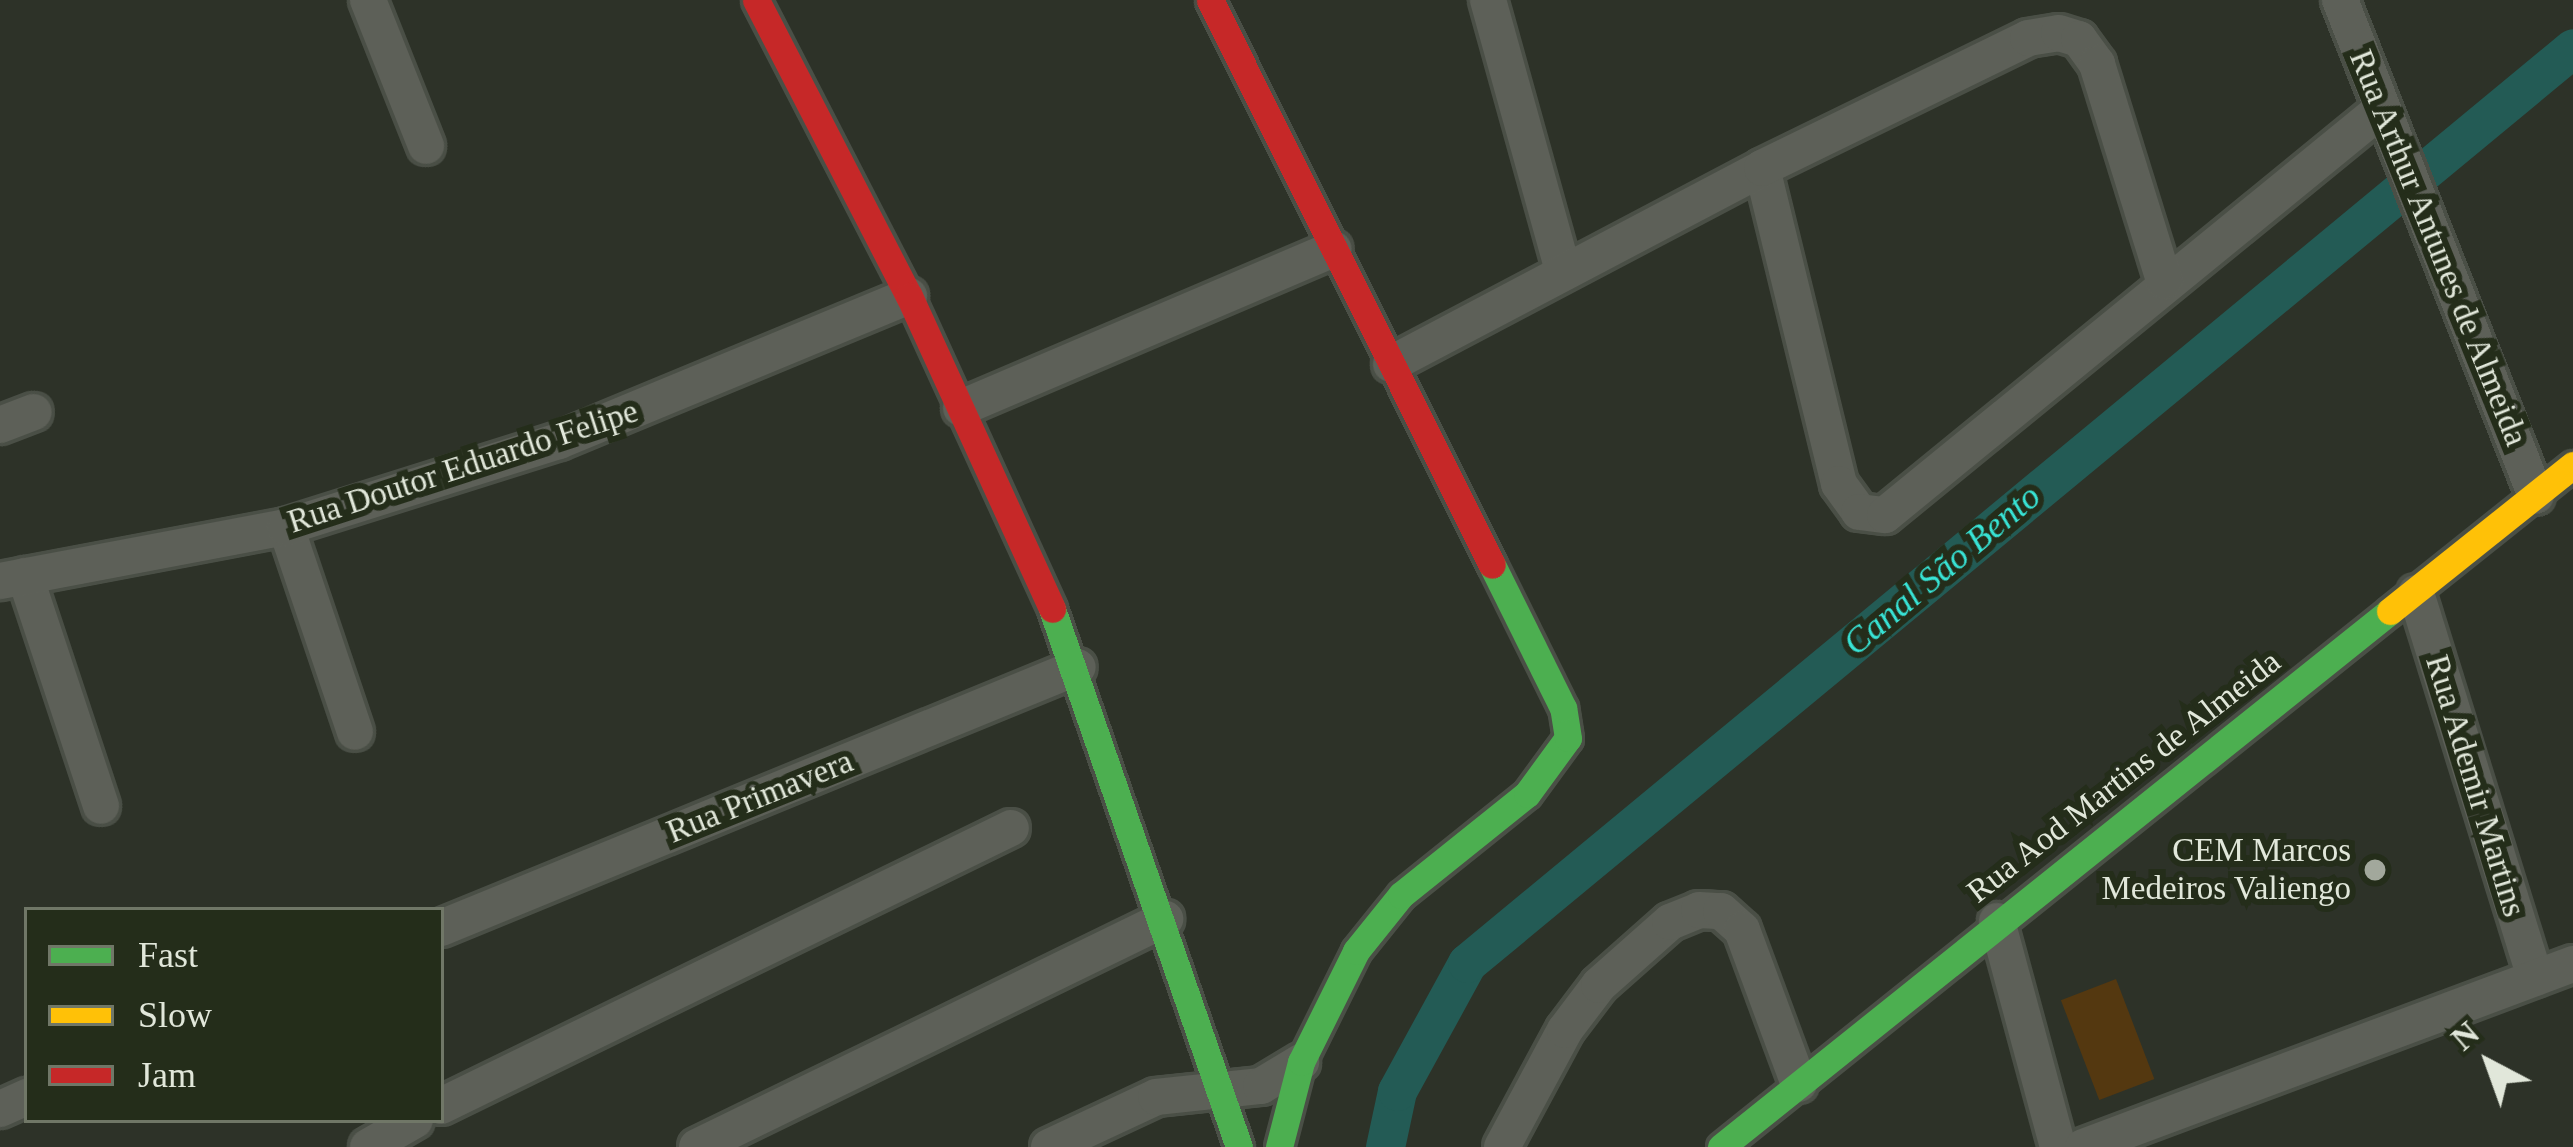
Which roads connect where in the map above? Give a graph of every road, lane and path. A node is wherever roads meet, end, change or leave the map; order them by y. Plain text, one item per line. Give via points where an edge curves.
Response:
1 (368, 0) edge
2 (756, 0) edge
3 (1210, 0) edge
4 (1488, 0) edge
5 (2340, 0) edge
6 (2387, 121) junction
7 (426, 146) dead end
8 (1762, 167) junction
9 (1334, 249) junction
10 (1563, 270) junction
11 (2164, 281) junction
12 (909, 296) junction
13 (1391, 364) junction
14 (961, 408) junction
15 (2573, 465) edge
16 (2536, 496) junction
17 (286, 527) junction
18 (13, 579) edge
19 (2416, 593) junction
20 (1078, 667) junction
21 (355, 732) dead end
22 (101, 806) dead end
23 (1010, 828) dead end
24 (1165, 920) junction
25 (1997, 921) junction
26 (444, 927) edge
27 (2573, 964) edge
28 (2535, 978) junction
29 (1301, 1063) junction
30 (1799, 1084) junction
31 (1224, 1090) junction
32 (444, 1105) edge
33 (410, 1123) edge
34 (368, 1147) edge
35 (698, 1147) edge
36 (1048, 1147) edge
37 (1239, 1147) edge
38 (1280, 1147) edge
39 (1502, 1147) edge
40 (1720, 1147) edge
41 (2058, 1147) edge
42 (2083, 1147) edge

1 - 7 street
2 - 12 street
3 - 9 street
4 - 10 street
5 - 6 street, Rua Arthur Antunes de Almeida
6 - 11 street
6 - 16 street, Rua Arthur Antunes de Almeida
8 - 10 street
8 - 11 street via 2028,38 2059,33 2079,39 2098,64
8 - 11 street via 1839,484 1871,516 1902,505
9 - 13 street
9 - 14 street
10 - 13 street
12 - 14 street
12 - 17 street, Rua Doutor Eduardo Felipe via 560,441
13 - 29 street via 1563,708 1568,738 1555,766 1527,794 1401,895 1356,951
14 - 20 street
15 - 16 street, Rua Aod Martins de Almeida
16 - 19 street, Rua Aod Martins de Almeida
17 - 18 street, Rua Doutor Eduardo Felipe
17 - 21 street
18 - 22 street
19 - 25 street, Rua Aod Martins de Almeida
19 - 28 street, Rua Ademir Martins
20 - 24 street
20 - 26 street, Rua Primavera
23 - 32 street
24 - 31 street
24 - 35 street
25 - 30 street, Rua Aod Martins de Almeida
25 - 41 street
27 - 28 street
28 - 42 street
29 - 31 street via 1283,1078
29 - 38 street
30 - 39 street via 1742,930 1721,911 1699,910 1670,922 1599,985
30 - 40 street, Rua Aod Martins de Almeida
31 - 36 street via 1156,1097
31 - 37 street
33 - 34 street

